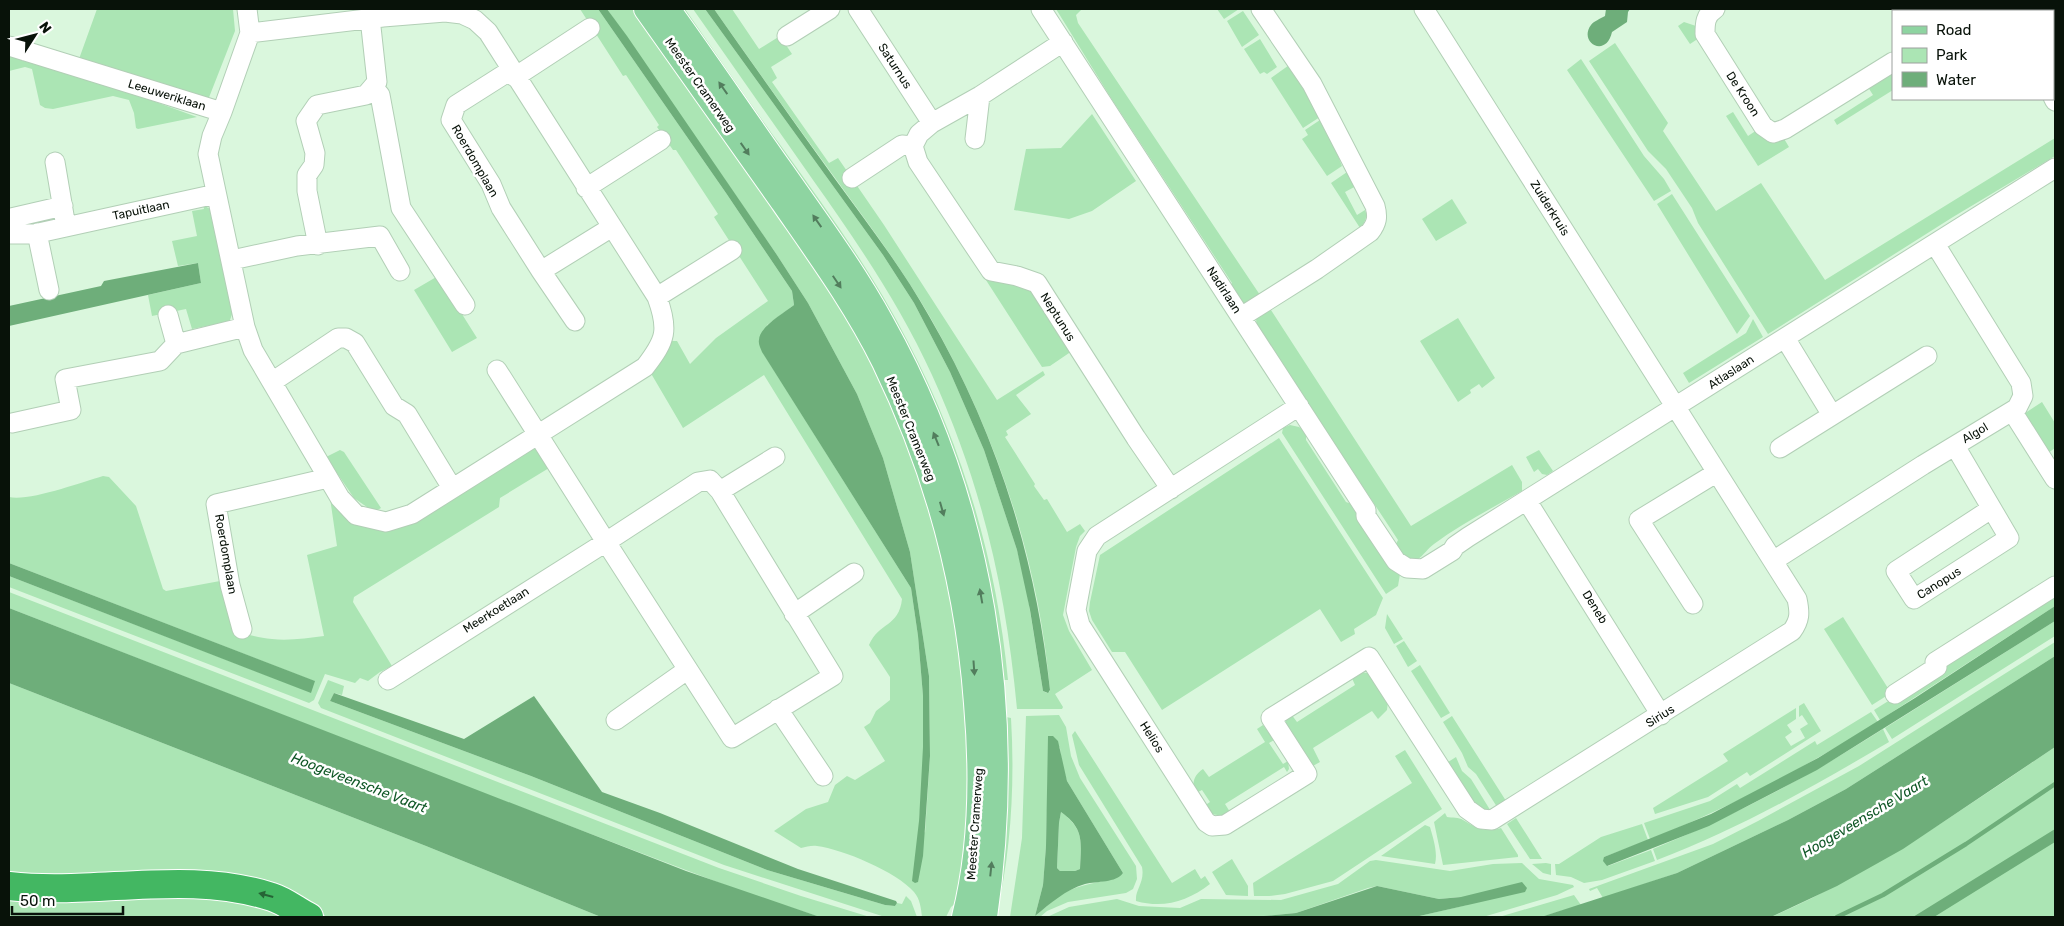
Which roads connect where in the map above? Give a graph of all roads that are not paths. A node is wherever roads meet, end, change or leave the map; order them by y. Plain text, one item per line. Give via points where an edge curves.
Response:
1 (247, 9) edge
2 (646, 9) edge
3 (668, 9) edge
4 (830, 9) edge
5 (858, 9) edge
6 (1041, 9) edge
7 (1261, 9) edge
8 (1424, 9) edge
9 (1715, 9) edge
10 (463, 12) edge
11 (379, 15) edge
12 (590, 28) dead end
13 (250, 33) junction
14 (787, 36) dead end
15 (1063, 42) junction
16 (9, 46) edge
17 (1892, 63) edge
18 (513, 73) junction
19 (373, 87) junction
20 (980, 96) junction
21 (222, 112) junction
22 (932, 123) junction
23 (975, 139) dead end
24 (661, 140) dead end
25 (913, 146) junction
26 (55, 162) dead end
27 (2055, 168) edge
28 (852, 178) dead end
29 (586, 188) junction
30 (216, 194) junction
31 (63, 206) junction
32 (10, 226) edge
33 (66, 227) junction
34 (612, 227) junction
35 (37, 233) junction
36 (1935, 244) junction
37 (318, 245) junction
38 (732, 250) dead end
39 (232, 260) junction
40 (400, 271) dead end
41 (541, 271) junction
42 (49, 290) dead end
43 (657, 297) junction
44 (465, 305) dead end
45 (168, 315) dead end
46 (1241, 317) junction
47 (575, 321) dead end
48 (245, 327) junction
49 (1785, 338) junction
50 (176, 344) junction
51 (1927, 356) dead end
52 (496, 370) dead end
53 (272, 382) junction
54 (1299, 406) junction
55 (1675, 408) junction
56 (2012, 411) junction
57 (1832, 415) junction
58 (12, 423) dead end
59 (538, 434) junction
60 (1955, 446) junction
61 (1780, 448) dead end
62 (775, 457) dead end
63 (1716, 473) junction
64 (328, 478) junction
65 (2055, 479) edge
66 (452, 488) junction
67 (1171, 489) junction
68 (720, 491) junction
69 (1527, 501) junction
70 (1991, 509) junction
71 (606, 542) junction
72 (1773, 561) junction
73 (1407, 568) joint
74 (854, 573) dead end
75 (2055, 586) edge
76 (1692, 604) dead end
77 (794, 614) junction
78 (242, 629) dead end
79 (687, 670) junction
80 (388, 680) dead end
81 (1895, 694) dead end
82 (778, 709) junction
83 (1405, 712) joint
84 (1661, 715) junction
85 (616, 720) dead end
86 (823, 776) dead end
87 (9, 886) edge
88 (309, 917) edge
89 (964, 917) edge
90 (985, 917) edge

1 - 13 street, Leeuweriklaan
2 -> 89 main road, Meester Cramerweg via 844,292 883,360 916,434 941,504 960,578 972,649 980,748 975,856
90 -> 3 main road, Meester Cramerweg via 997,769 993,688 980,592 949,472 904,362 860,285
4 - 14 street
5 - 22 street, Saturnus
6 - 15 street, Nadirlaan
7 - 46 street via 1312,84 1377,216 1370,232
8 - 55 street, Zuiderkruis
9 - 17 street, De Kroon via 1705,22 1705,34 1763,126 1773,133 1785,129
10 - 11 street
10 - 18 street via 488,32
11 - 13 street
11 - 19 street via 377,82
12 - 18 street, Roerdomplaan
13 - 21 street, Leeuweriklaan
15 - 20 street
15 - 46 street, Nadirlaan
16 - 21 street, Leeuweriklaan
18 - 29 street
18 - 41 street, Roerdomplaan via 456,105 451,120
19 - 37 street via 366,95 317,105 306,121 315,153 306,191
19 - 44 street via 380,94 401,208
20 - 22 street
20 - 23 street
21 - 30 street via 208,154
22 - 25 street via 919,134
24 - 29 street
25 - 28 street via 902,145
25 - 67 street, Neptunus via 918,162 991,271 1037,283
26 - 31 street
27 - 36 street, Atlaslaan
29 - 34 street
30 - 33 street, Tapuitlaan
30 - 39 street
31 - 32 street, Tapuitlaan
31 - 33 street
32 - 35 street, Tapuitlaan via 26,235
33 - 35 street, Tapuitlaan
34 - 41 street
34 - 43 street
35 - 42 street
36 - 49 street, Atlaslaan
36 - 56 street via 2021,383 2023,396
37 - 39 street via 297,246
37 - 40 street via 380,236
38 - 43 street
39 - 48 street
41 - 47 street, Roerdomplaan
43 - 59 street via 664,316 664,330 659,348 645,367
45 - 50 street
46 - 54 street, Nadirlaan
48 - 50 street
48 - 53 street via 253,350
49 - 55 street, Atlaslaan
49 - 57 street
50 - 58 street via 160,361 65,379 71,410
51 - 57 street
52 - 59 street
53 - 64 street
53 - 66 street via 338,338 346,338 355,344 394,406 407,414
54 - 67 street, Helios
54 - 73 street, Nadirlaan via 1366,510 1366,516 1384,544 1396,561
55 - 63 street, Sirius
55 - 69 street, Atlaslaan
56 - 60 street, Algol
56 - 65 street
57 - 61 street
59 - 66 street
59 - 71 street
60 - 70 street, Canopus
60 - 72 street, Algol
62 - 68 street
63 - 72 street, Sirius
63 - 76 street via 1639,520
64 - 66 street via 356,515 386,522 412,514
64 - 78 street, Roerdomplaan via 216,504 230,584
67 - 83 street, Helios via 1097,536 1087,551 1076,610 1080,625 1209,825 1225,825 1307,774 1272,718 1370,657
68 - 71 street, Meerkoetlaan via 710,480 698,482
68 - 77 street
69 - 73 street, Atlaslaan via 1468,537 1432,564 1423,569
69 - 84 street, Deneb
70 - 70 street, Canopus via 2009,538 1914,599 1896,572
71 - 79 street
71 - 80 street, Meerkoetlaan
72 - 84 street, Sirius via 1797,599 1799,622 1792,631
74 - 77 street
75 - 81 street via 1934,662 1937,668
77 - 82 street via 833,676
79 - 82 street via 732,738
79 - 85 street
82 - 86 street
83 - 84 street, Sirius via 1467,809 1486,821 1499,818
88 -> 87 highway via 274,898 214,885 175,883 36,889

